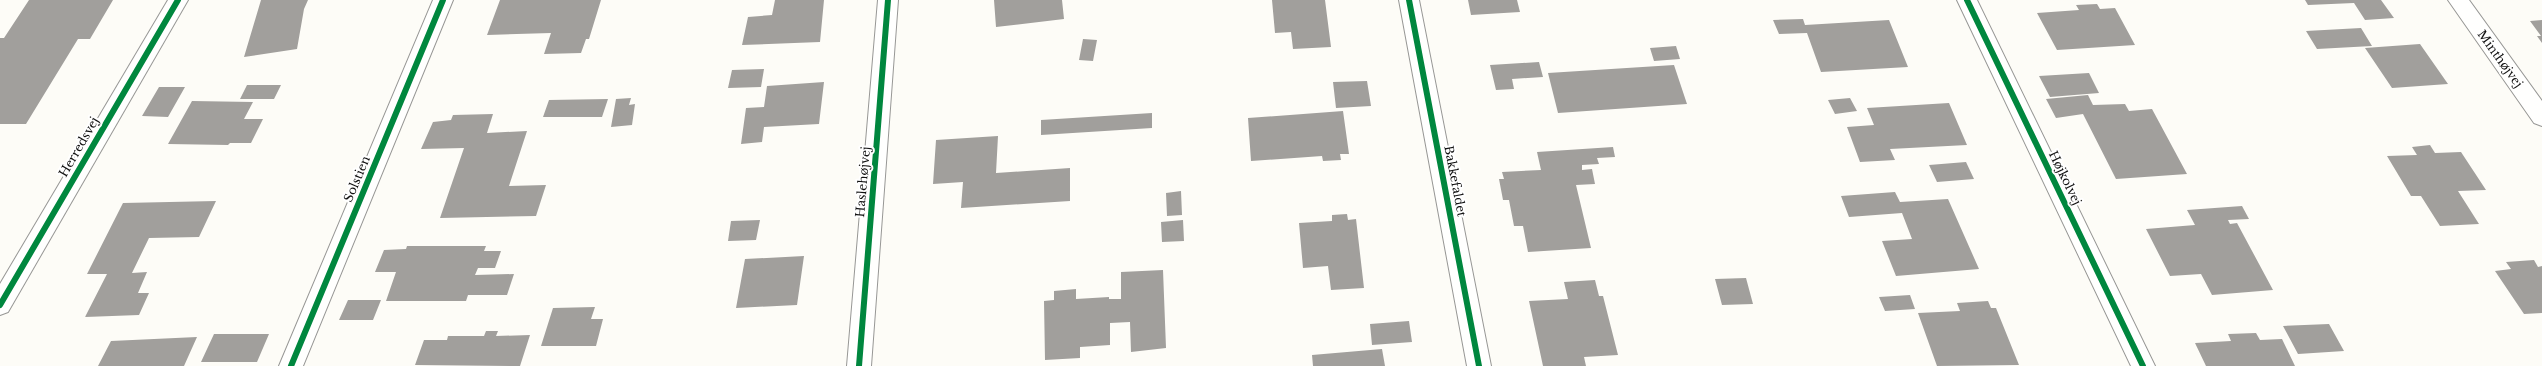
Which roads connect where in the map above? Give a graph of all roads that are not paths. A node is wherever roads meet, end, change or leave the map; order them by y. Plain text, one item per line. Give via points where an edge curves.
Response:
1 (178, 0) edge
2 (443, 0) edge
3 (888, 0) edge
4 (1409, 0) edge
5 (1967, 0) edge
6 (2458, 0) edge
7 (2542, 117) edge
8 (0, 305) edge
9 (291, 366) edge
10 (859, 366) edge
11 (1479, 366) edge
12 (2143, 366) edge

1 - 8 street, Herredsvej
2 - 9 street, Solstien
3 - 10 street, Haslehøjvej
4 - 11 street, Bakkefaldet
5 - 12 street, Højkolvej
6 - 7 street, Minthøjvej

